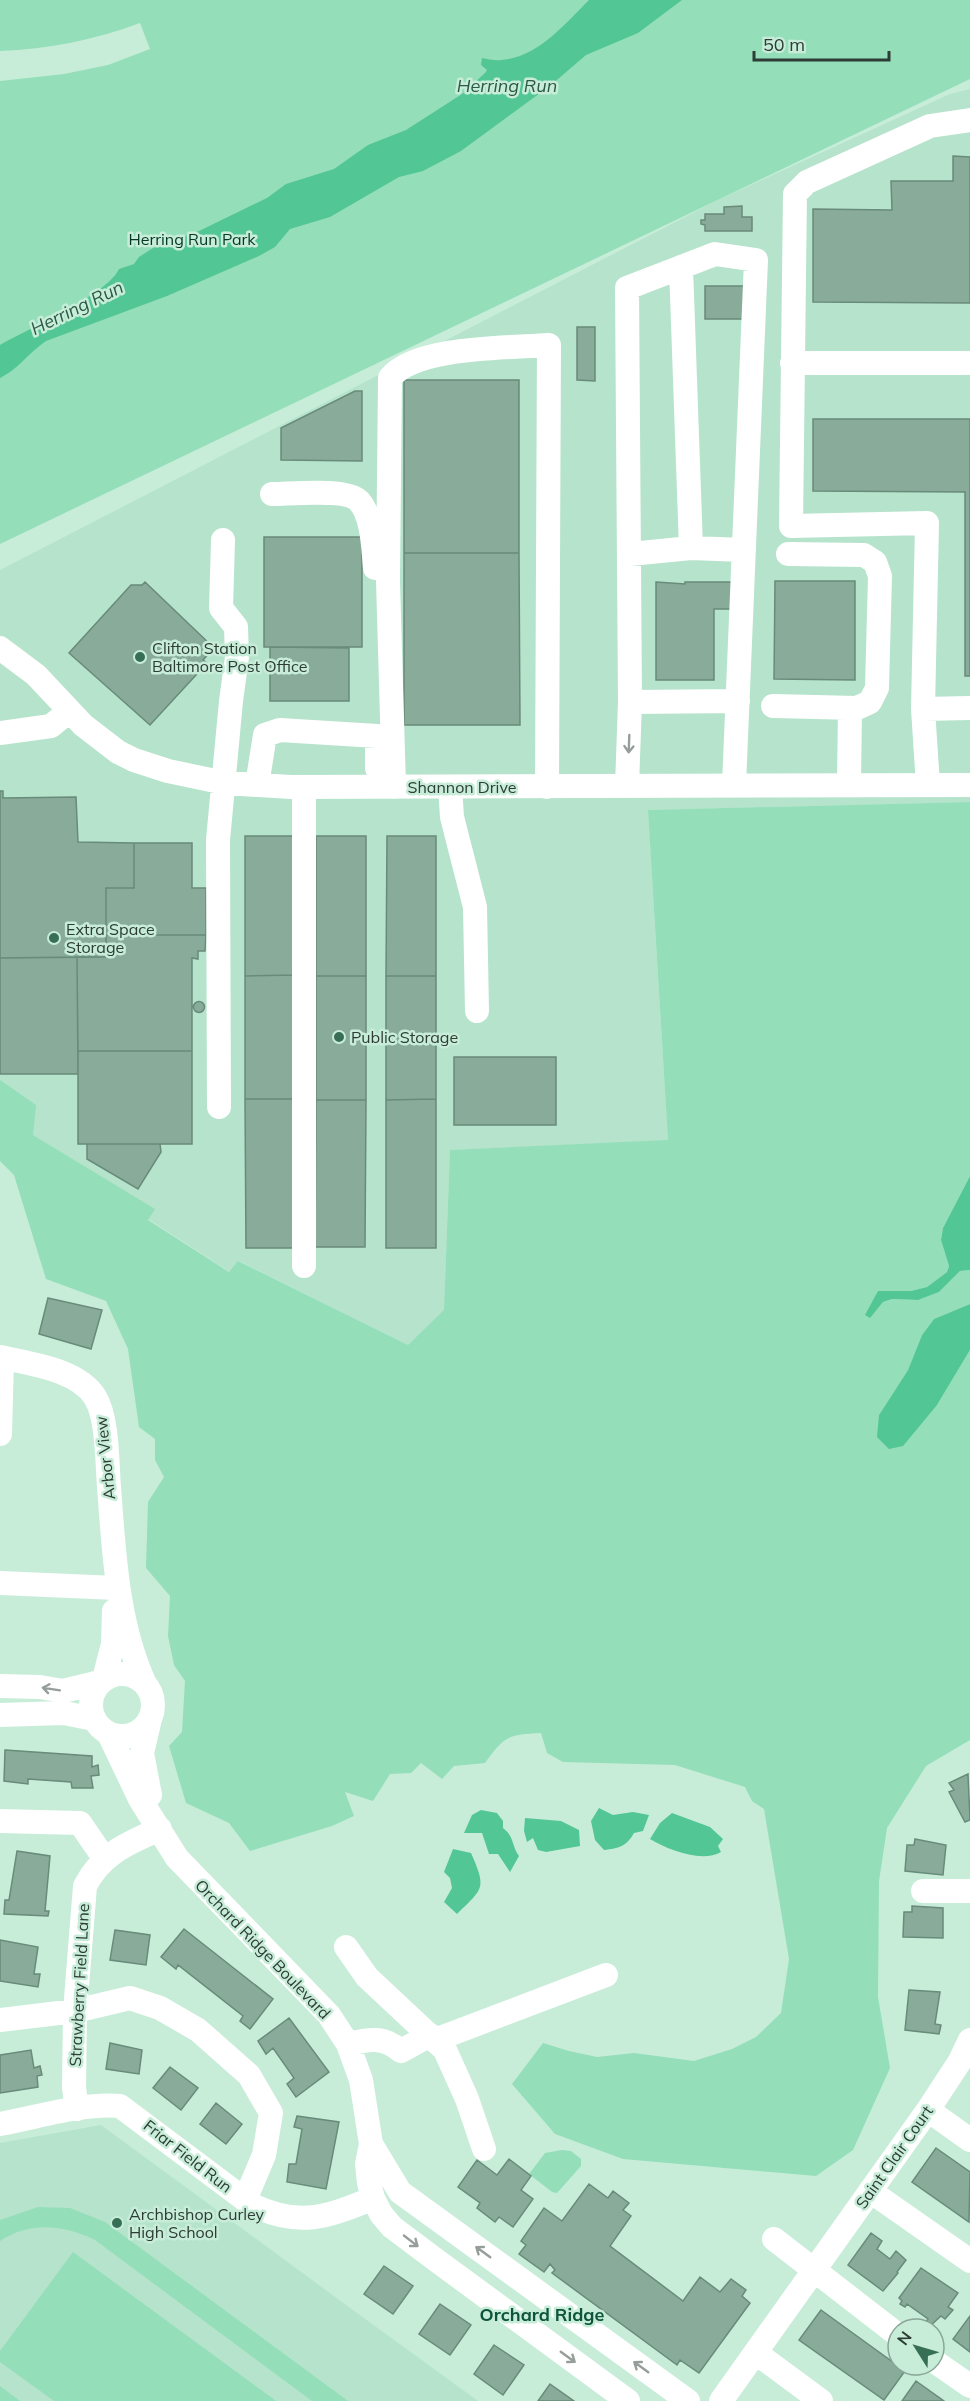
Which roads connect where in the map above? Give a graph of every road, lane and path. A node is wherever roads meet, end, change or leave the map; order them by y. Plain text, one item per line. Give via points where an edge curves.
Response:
1 (970, 120) edge
2 (681, 267) junction
3 (792, 363) junction
4 (970, 363) edge
5 (272, 494) dead end
6 (223, 540) dead end
7 (691, 548) junction
8 (744, 550) junction
9 (630, 554) junction
10 (788, 554) dead end
11 (0, 648) edge
12 (738, 701) junction
13 (630, 702) junction
14 (773, 706) dead end
15 (850, 708) junction
16 (970, 708) edge
17 (923, 709) junction
18 (69, 711) junction
19 (0, 733) edge
20 (376, 736) junction
21 (225, 783) junction
22 (257, 785) junction
23 (734, 785) junction
24 (849, 785) junction
25 (928, 785) junction
26 (970, 785) edge
27 (627, 786) junction
28 (304, 787) junction
29 (386, 787) junction
30 (450, 787) junction
31 (547, 787) junction
32 (477, 1011) dead end
33 (219, 1107) dead end
34 (304, 1266) dead end
35 (1, 1358) edge
36 (0, 1434) edge
37 (0, 1583) edge
38 (117, 1588) junction
39 (102, 1680) junction
40 (145, 1684) junction
41 (0, 1686) edge
42 (0, 1716) edge
43 (150, 1719) junction
44 (101, 1726) junction
45 (0, 1821) edge
46 (160, 1829) junction
47 (104, 1858) junction
48 (923, 1891) dead end
49 (970, 1891) edge
50 (346, 1947) dead end
51 (606, 1975) dead end
52 (75, 2011) junction
53 (0, 2020) edge
54 (432, 2037) junction
55 (970, 2040) edge
56 (348, 2044) junction
57 (77, 2109) junction
58 (928, 2110) junction
59 (0, 2124) edge
60 (970, 2140) edge
61 (371, 2144) junction
62 (484, 2149) dead end
63 (870, 2191) junction
64 (373, 2198) junction
65 (245, 2200) junction
66 (774, 2239) dead end
67 (970, 2261) edge
68 (814, 2272) junction
69 (886, 2326) edge
70 (756, 2354) junction
71 (946, 2369) edge
72 (970, 2386) edge
73 (628, 2401) edge
74 (688, 2401) edge
75 (722, 2401) edge
76 (821, 2401) edge

1 - 3 street via 930,126 807,182 795,194
2 - 7 street
2 - 8 street via 715,254 756,260
2 - 9 street via 627,288
3 - 4 street
3 - 17 street via 791,526 927,523
5 - 20 street via 343,494 358,500 366,514 373,546 377,611
6 - 21 street via 221,608 236,627 237,657
7 - 8 street
7 - 9 street
8 - 12 street
9 - 13 street
10 - 15 street via 864,555 875,562 880,576 877,688 870,702
11 - 18 street, Shannon Drive via 36,675
12 - 13 street
12 - 23 street
13 -> 27 street
14 - 15 street
15 - 24 street
16 - 17 street
17 - 25 street
18 - 19 street via 51,726
18 - 21 street, Shannon Drive via 103,741 134,760
20 - 22 street via 280,730 265,735
20 - 29 street
21 - 22 street, Shannon Drive
21 - 33 street via 218,840
22 - 28 street, Shannon Drive
23 - 24 street, Shannon Drive
23 - 27 street, Shannon Drive
24 - 25 street, Shannon Drive
25 - 26 street, Shannon Drive
27 - 31 street, Shannon Drive
28 - 29 street, Shannon Drive
28 - 34 street
29 - 30 street, Shannon Drive
29 - 31 street via 390,378 398,368 412,361 450,353 549,345
30 - 31 street, Shannon Drive
30 - 32 street via 452,817 475,907
35 - 36 street
35 - 38 street, Arbor View via 55,1371 85,1387 95,1398 104,1429
37 - 38 street
38 - 39 street, Arbor View via 112,1644
38 - 40 street, Arbor View via 132,1652
39 - 40 street via 126,1673
39 -> 41 street via 63,1690
39 - 44 street, Orchard Ridge Boulevard via 90,1700
40 - 43 street, Orchard Ridge Boulevard via 153,1701
42 - 44 street via 64,1713
43 - 44 street via 128,1736
43 - 46 street, Orchard Ridge Boulevard via 143,1762
44 - 46 street, Orchard Ridge Boulevard
45 - 47 street via 80,1823
46 - 47 street, Strawberry Field Lane
46 - 56 street, Orchard Ridge Boulevard via 177,1858 329,2015
47 - 52 street, Strawberry Field Lane via 85,1886
48 - 49 street
50 - 54 street via 367,1977
51 - 54 street
52 - 53 street
52 - 57 street, Strawberry Field Lane
52 - 65 street via 130,1998 160,2008 198,2030 249,2075 271,2113 264,2155
54 - 56 street via 401,2051 383,2039
54 - 62 street via 445,2050
55 - 58 street, Saint Clair Court
56 - 61 street, Orchard Ridge Boulevard via 361,2080
57 - 59 street, Friar Field Run
57 - 65 street, Friar Field Run via 120,2106
58 - 60 street
58 - 63 street, Saint Clair Court
61 - 64 street, Orchard Ridge Boulevard via 367,2164
74 -> 61 street, Orchard Ridge Boulevard via 400,2192
63 - 67 street
63 - 68 street, Saint Clair Court
64 - 65 street, Friar Field Run via 334,2214 309,2218 266,2212
64 -> 73 street, Orchard Ridge Boulevard via 392,2227
66 - 68 street
68 - 69 street
68 - 70 street, Saint Clair Court
70 - 75 street, Saint Clair Court
70 - 76 street
71 - 72 street

